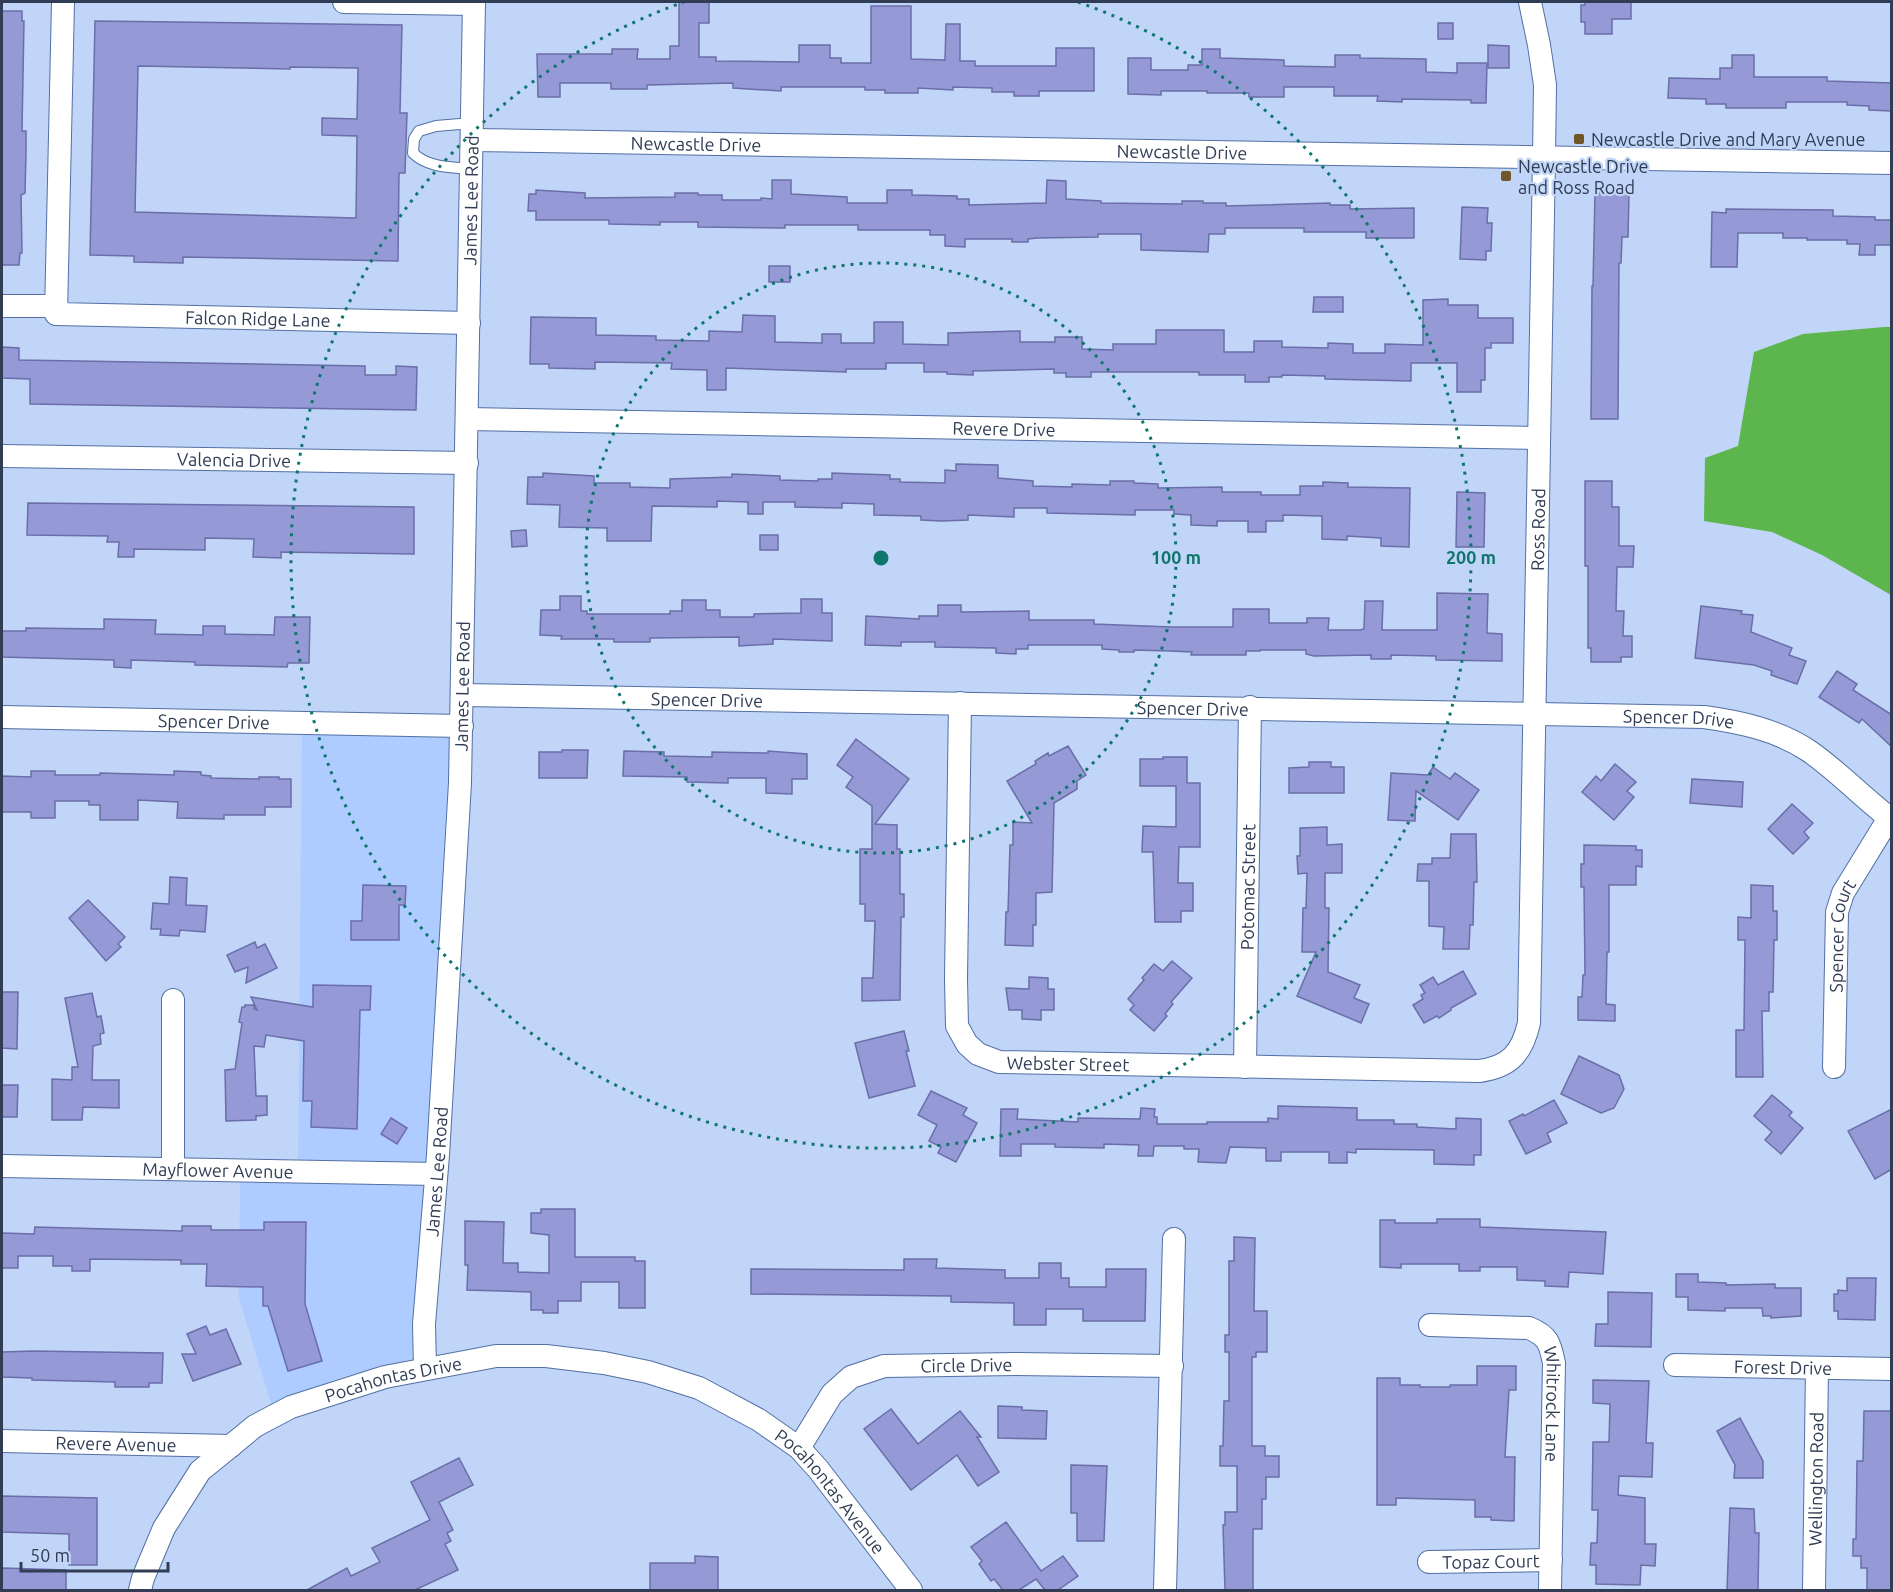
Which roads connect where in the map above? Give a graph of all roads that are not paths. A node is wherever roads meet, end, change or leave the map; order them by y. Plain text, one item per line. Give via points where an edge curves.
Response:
1 (63, 2) edge
2 (344, 2) edge
3 (1530, 2) edge
4 (474, 3) edge
5 (472, 132) junction
6 (1544, 157) junction
7 (1892, 163) edge
8 (472, 169) junction
9 (2, 306) edge
10 (57, 306) junction
11 (469, 322) junction
12 (468, 419) junction
13 (1538, 438) junction
14 (2, 456) edge
15 (467, 463) junction
16 (463, 695) junction
17 (960, 704) junction
18 (1250, 707) junction
19 (1534, 713) junction
20 (2, 717) edge
21 (462, 726) junction
22 (1890, 819) edge
23 (172, 1000) dead end
24 (1513, 1057) joint
25 (1245, 1067) junction
26 (1834, 1067) dead end
27 (2, 1166) edge
28 (172, 1169) junction
29 (436, 1174) junction
30 (1174, 1239) dead end
31 (1430, 1325) dead end
32 (1675, 1365) dead end
33 (1172, 1366) junction
34 (1817, 1368) junction
35 (425, 1369) junction
36 (1892, 1369) edge
37 (735, 1407) joint
38 (2, 1441) edge
39 (231, 1446) junction
40 (800, 1448) junction
41 (1551, 1560) junction
42 (1429, 1562) dead end
43 (140, 1590) edge
44 (911, 1590) edge
45 (1164, 1590) edge
46 (1550, 1590) edge
47 (1814, 1590) edge

1 - 10 street
2 - 4 street
3 - 6 street, Ross Road via 1545,85
4 - 5 street, James Lee Road
5 - 6 street, Newcastle Drive
5 - 8 street, James Lee Road
5 - 8 lane via 436,126 419,131 413,153 421,161 435,165
6 - 7 street, Newcastle Drive
6 - 13 street, Ross Road
8 - 11 street, James Lee Road
9 - 10 street, Falcon Ridge Lane
10 - 11 street, Falcon Ridge Lane via 56,314
11 - 12 street, James Lee Road
12 - 13 street, Revere Drive
12 - 15 street, James Lee Road
13 - 19 street, Ross Road
14 - 15 street, Valencia Drive
15 - 16 street, James Lee Road
16 - 17 street, Spencer Drive
16 - 21 street, James Lee Road
17 - 18 street, Spencer Drive
17 - 25 street, Webster Street via 957,1026 968,1044 978,1054 999,1062
18 - 19 street, Spencer Drive
18 - 25 street, Potomac Street
19 - 22 street, Spencer Drive via 1704,717 1740,722 1782,736 1809,751
19 - 24 street, Ross Road via 1529,1023
20 - 21 street, Spencer Drive
21 - 29 street, James Lee Road
22 - 26 street, Spencer Court via 1843,893 1837,912
23 - 28 street
24 - 25 street, Webster Street via 1493,1069 1479,1071
27 - 28 street, Mayflower Avenue
28 - 29 street, Mayflower Avenue
29 - 35 street, James Lee Road via 423,1324
30 - 33 street
31 - 41 street, Whitrock Lane via 1529,1328 1542,1334 1551,1346
32 - 34 street, Forest Drive
33 - 40 street, Circle Drive via 884,1366 851,1377 832,1394
33 - 45 street
34 - 36 street, Forest Drive
34 - 47 street, Wellington Road
35 - 37 street, Pocahontas Drive via 496,1356 546,1356 604,1363 699,1388
35 - 39 street, Pocahontas Drive via 385,1377 291,1407 255,1426
37 - 40 street, Pocahontas Avenue
38 - 39 street, Revere Avenue
39 - 43 street, Pocahontas Drive via 200,1472 176,1509 164,1528
40 - 44 street, Pocahontas Avenue
41 - 42 street, Topaz Court
41 - 46 street, Whitrock Lane

